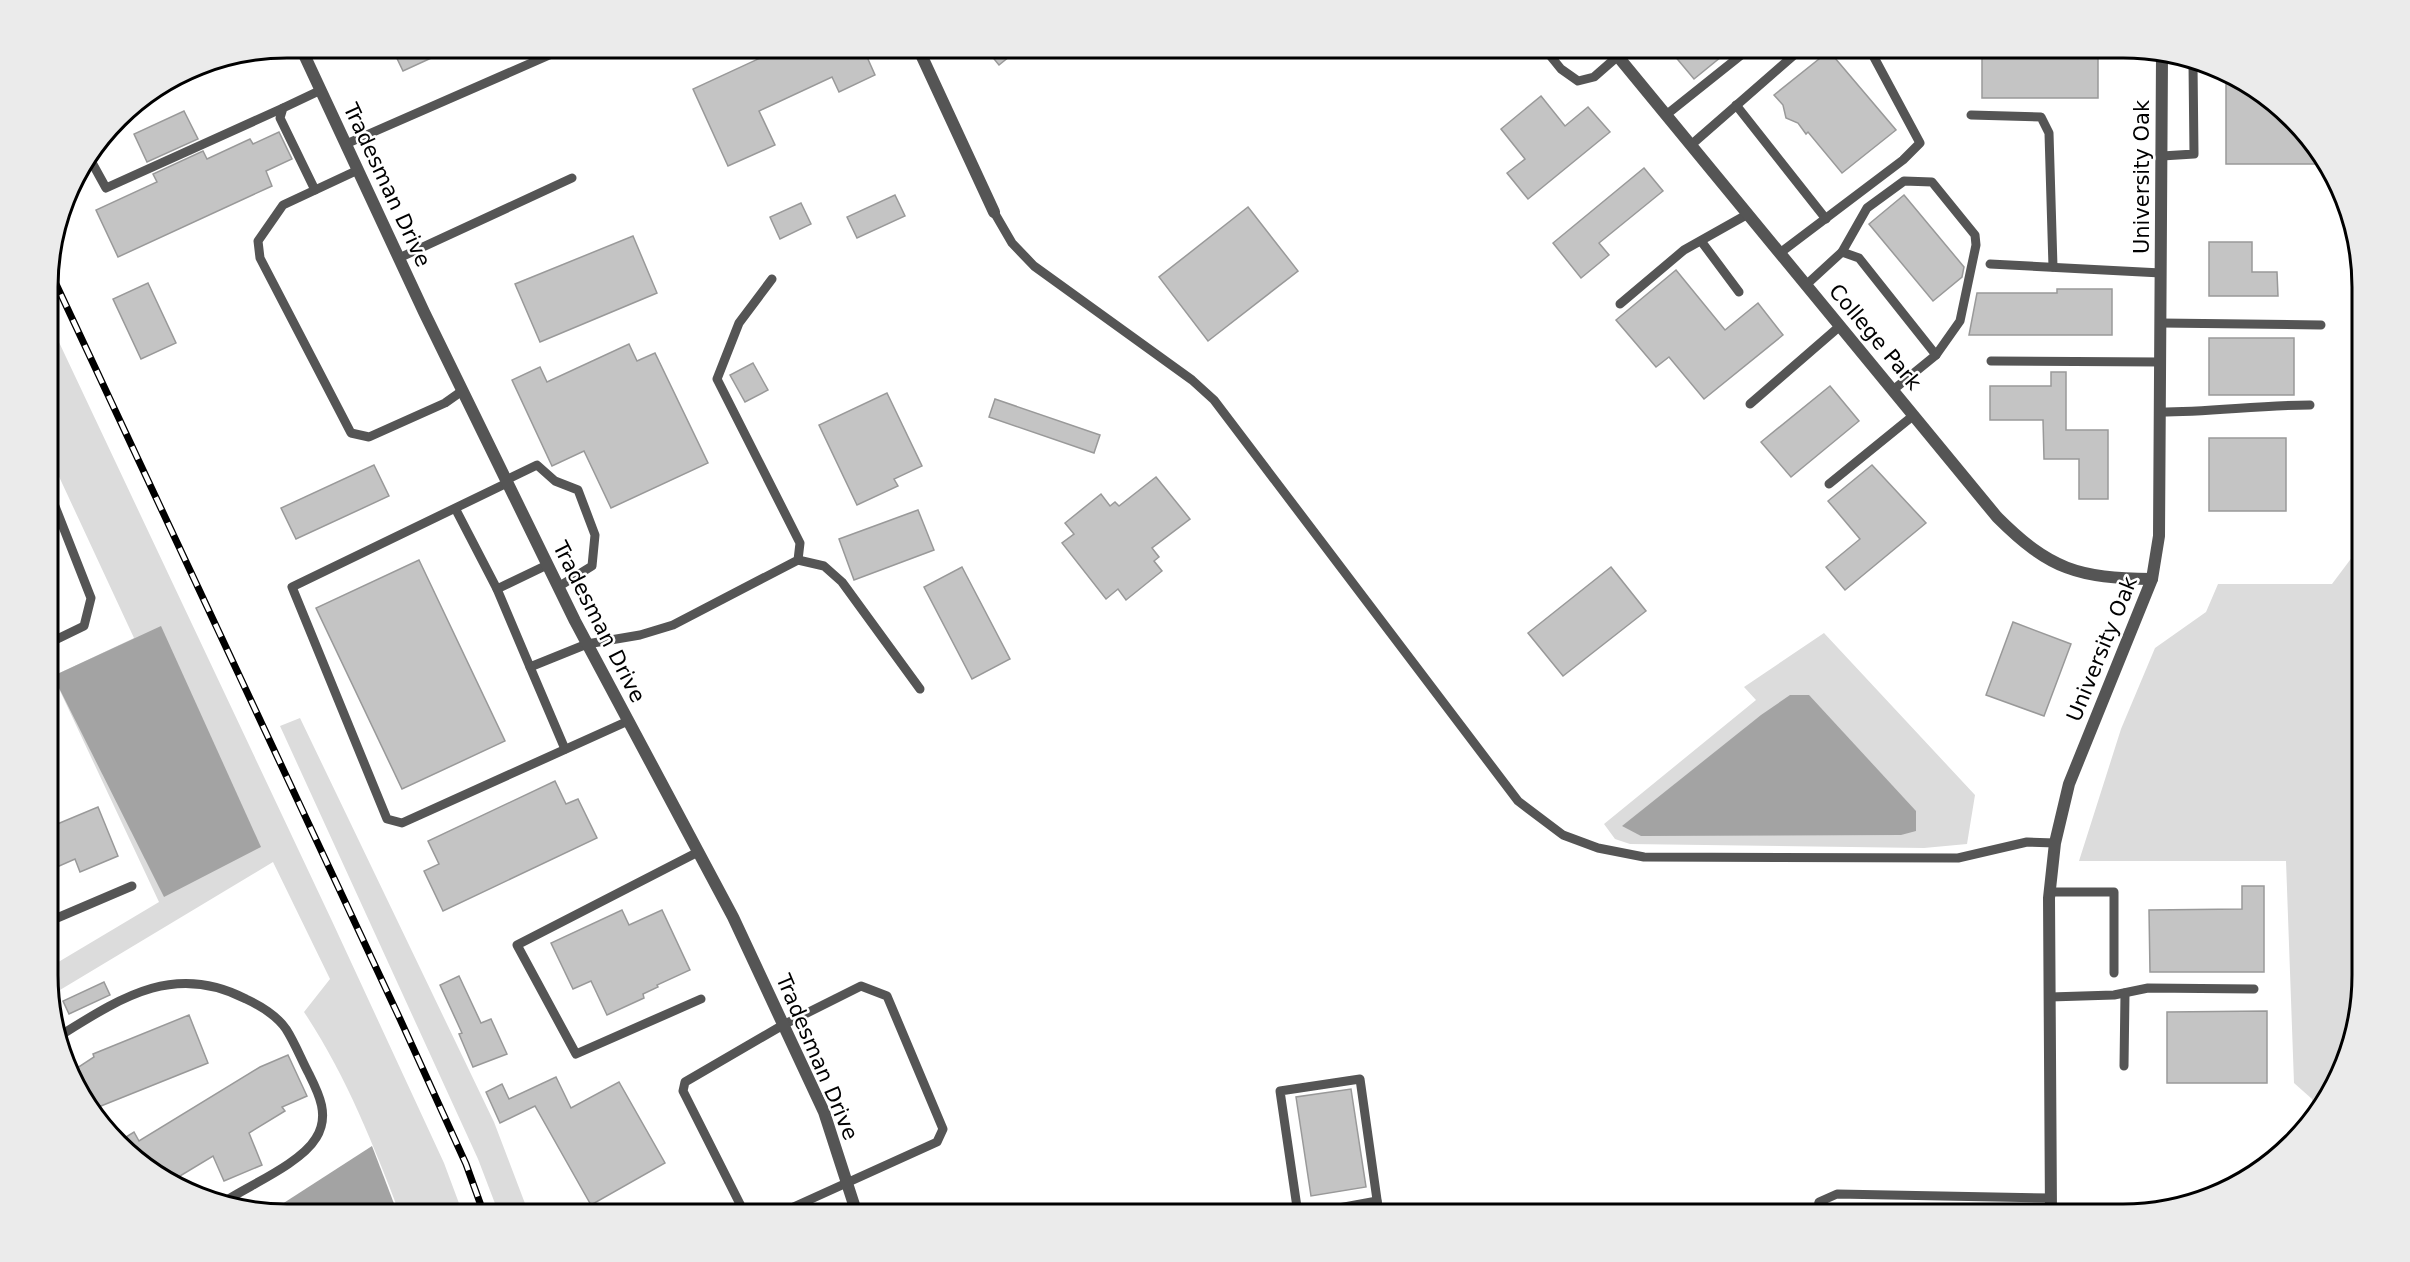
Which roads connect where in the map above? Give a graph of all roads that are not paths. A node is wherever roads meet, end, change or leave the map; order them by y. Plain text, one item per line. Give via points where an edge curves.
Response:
1 (306, 58) edge
2 (543, 58) edge
3 (923, 58) edge
4 (1552, 58) edge
5 (1610, 58) edge
6 (1620, 58) edge
7 (1737, 58) edge
8 (1790, 58) edge
9 (1874, 58) edge
10 (2162, 62) edge
11 (2193, 70) edge
12 (321, 90) junction
13 (1736, 105) junction
14 (283, 108) junction
15 (1666, 115) junction
16 (1971, 116) dead end
17 (346, 144) junction
18 (1691, 145) junction
19 (2162, 156) junction
20 (94, 166) edge
21 (358, 170) junction
22 (572, 178) dead end
23 (315, 190) junction
24 (994, 212) joint
25 (1748, 214) junction
26 (1826, 219) junction
27 (1701, 241) junction
28 (1842, 252) junction
29 (1780, 253) junction
30 (399, 258) junction
31 (1990, 264) dead end
32 (2053, 267) junction
33 (2161, 273) junction
34 (772, 279) dead end
35 (1806, 285) junction
36 (1738, 292) dead end
37 (1620, 304) dead end
38 (2161, 323) junction
39 (2321, 325) dead end
40 (1840, 326) junction
41 (1936, 355) junction
42 (1991, 361) dead end
43 (2160, 362) junction
44 (1893, 390) junction
45 (462, 391) junction
46 (1750, 404) dead end
47 (2310, 405) dead end
48 (2160, 412) junction
49 (1914, 416) junction
50 (507, 482) junction
51 (1829, 484) dead end
52 (456, 510) junction
53 (58, 514) edge
54 (798, 560) junction
55 (547, 565) junction
56 (2152, 579) junction
57 (558, 587) junction
58 (497, 589) junction
59 (58, 639) edge
60 (587, 644) junction
61 (530, 667) junction
62 (920, 689) dead end
63 (628, 721) junction
64 (565, 749) junction
65 (2055, 843) junction
66 (698, 852) junction
67 (132, 886) dead end
68 (2050, 892) junction
69 (58, 918) edge
70 (2115, 973) dead end
71 (2254, 989) dead end
72 (2125, 993) junction
73 (2050, 997) junction
74 (701, 999) dead end
75 (783, 1025) junction
76 (66, 1032) edge
77 (2124, 1066) dead end
78 (847, 1182) junction
79 (232, 1197) edge
80 (2051, 1198) junction
81 (1377, 1201) junction
82 (740, 1204) edge
83 (800, 1204) edge
84 (854, 1204) edge
85 (1297, 1204) edge
86 (1361, 1204) edge
87 (1377, 1204) edge
88 (1818, 1204) edge
89 (2051, 1204) edge

1 - 12 street, Tradesman Drive
2 - 17 lane
3 - 24 street
4 - 5 lane via 1578,81 1594,77
6 - 15 street, College Park
7 - 15 lane
8 - 13 lane
9 - 26 lane via 1920,143
10 - 19 street, University Oak
11 - 19 lane via 2194,154
12 - 14 lane
12 - 17 street, Tradesman Drive
13 - 18 lane
13 - 26 lane
14 - 20 lane via 106,188
14 - 23 lane via 280,118
15 - 18 street, College Park
16 - 32 lane via 2041,117 2049,133
17 - 21 street, Tradesman Drive
18 - 25 street, College Park
19 - 33 street, University Oak
21 - 23 lane
21 - 30 street, Tradesman Drive
22 - 30 lane
23 - 45 lane via 283,205 258,241 260,258 351,433 369,437 445,403
24 - 65 lane via 1012,243 1034,266 1214,400 1518,801 1563,835 1598,848 1644,857 1958,858 2026,842
25 - 27 lane
25 - 29 street, College Park
26 - 29 lane
27 - 36 lane
27 - 37 lane via 1684,250
28 - 35 lane
28 - 41 lane via 1859,258
28 - 41 lane via 1867,208 1904,181 1932,182 1975,235 1976,245 1960,321
29 - 35 street, College Park
30 - 45 street, Tradesman Drive
31 - 32 lane
32 - 33 lane
33 - 38 street, University Oak
34 - 54 lane via 739,323 717,379 800,543
35 - 40 street, College Park
38 - 39 lane
38 - 43 street, University Oak
40 - 44 street, College Park
40 - 46 lane
41 - 44 lane
42 - 43 lane
43 - 48 street, University Oak
44 - 49 street, College Park
45 - 50 street, Tradesman Drive
47 - 48 lane
48 - 56 street, University Oak via 2159,536
49 - 51 lane
49 - 56 street, College Park via 2022,542 2068,569 2105,578
50 - 52 lane
50 - 55 street, Tradesman Drive
50 - 57 lane via 537,465 555,481 578,490 596,535 592,566
52 - 58 lane
52 - 64 lane via 292,586 387,819 402,823
53 - 59 lane via 91,598 84,626
54 - 60 lane via 674,625 640,636
54 - 62 lane via 824,566 842,582
55 - 57 street, Tradesman Drive
55 - 58 lane
56 - 65 street, University Oak via 2069,784
57 - 60 street, Tradesman Drive
58 - 61 lane
60 - 61 lane
60 - 63 street, Tradesman Drive
61 - 64 lane
63 - 64 lane
63 - 66 street, Tradesman Drive
65 - 68 street, University Oak
66 - 74 lane via 517,945 576,1054
66 - 75 street, Tradesman Drive
67 - 69 lane
68 - 70 lane via 2115,892
68 - 73 street, University Oak
71 - 72 lane via 2148,988
72 - 73 lane
72 - 77 lane
73 - 80 street, University Oak
75 - 78 street, Tradesman Drive via 824,1112
75 - 78 lane via 861,986 887,996 943,1129 937,1142
75 - 82 lane via 685,1082 683,1092
76 - 79 lane via 118,999 153,986 190,982 231,991 262,1007 285,1028 322,1101 318,1136 307,1150
78 - 83 lane
78 - 84 street, Tradesman Drive
80 - 88 lane via 1837,1194
80 - 89 street, University Oak
81 - 85 lane via 1360,1079 1280,1091
81 - 86 lane
81 - 87 lane

